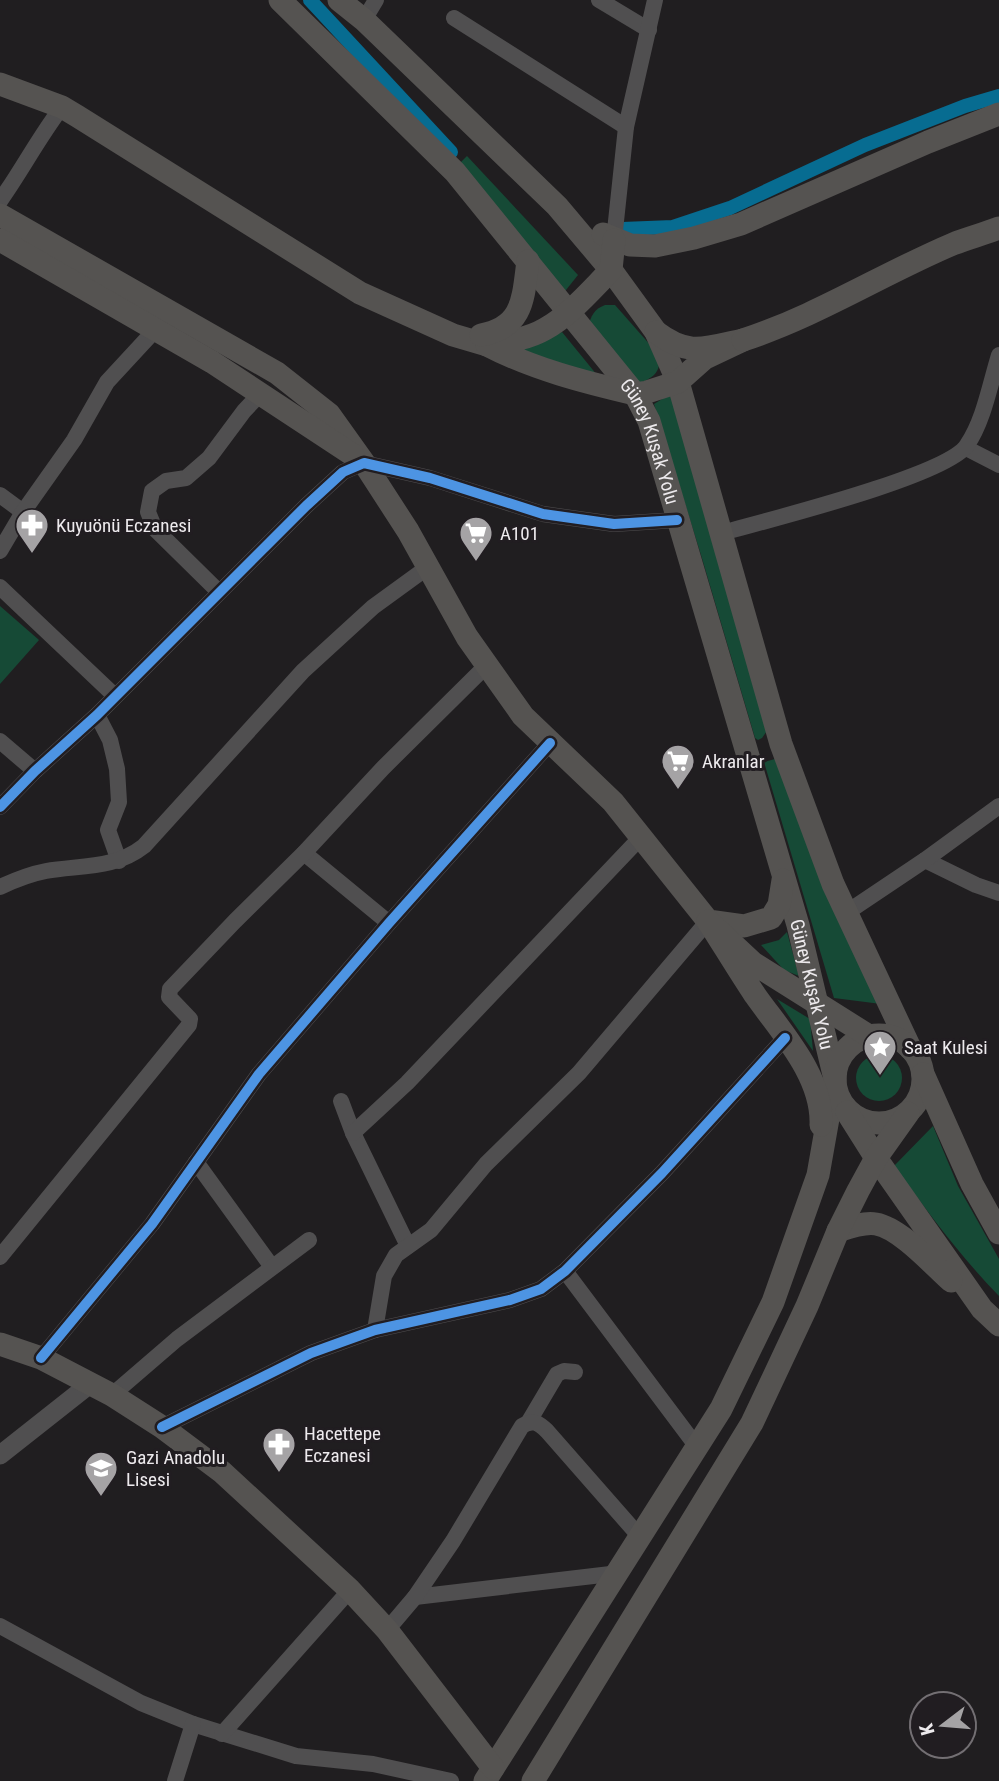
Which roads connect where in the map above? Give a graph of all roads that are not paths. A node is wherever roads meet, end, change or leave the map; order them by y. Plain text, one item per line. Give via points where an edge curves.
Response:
1 (281, 0) edge
2 (339, 0) edge
3 (376, 0) edge
4 (599, 0) edge
5 (655, 0) edge
6 (454, 18) dead end
7 (364, 20) junction
8 (649, 30) junction
9 (0, 84) edge
10 (62, 107) junction
11 (999, 114) edge
12 (626, 127) junction
13 (0, 201) edge
14 (557, 206) junction
15 (0, 215) edge
16 (999, 229) edge
17 (0, 240) edge
18 (614, 240) junction
19 (528, 261) junction
20 (611, 270) junction
21 (568, 311) junction
22 (156, 329) junction
23 (656, 332) junction
24 (453, 335) junction
25 (743, 340) junction
26 (487, 345) junction
27 (999, 355) edge
28 (678, 382) junction
29 (260, 394) junction
30 (635, 394) junction
31 (966, 448) junction
32 (364, 463) junction
33 (999, 465) edge
34 (0, 495) edge
35 (23, 512) junction
36 (677, 520) junction
37 (722, 533) junction
38 (0, 551) edge
39 (428, 567) junction
40 (0, 587) edge
41 (219, 592) junction
42 (487, 665) junction
43 (116, 696) junction
44 (97, 715) junction
45 (0, 741) edge
46 (550, 743) junction
47 (780, 744) junction
48 (747, 752) junction
49 (35, 771) junction
50 (999, 806) edge
51 (0, 807) edge
52 (642, 836) junction
53 (304, 853) junction
54 (925, 860) junction
55 (119, 862) junction
56 (783, 876) junction
57 (0, 887) edge
58 (999, 893) edge
59 (846, 914) junction
60 (708, 921) junction
61 (389, 923) junction
62 (816, 1002) junction
63 (869, 1036) junction
64 (785, 1038) junction
65 (910, 1048) junction
66 (923, 1074) junction
67 (835, 1079) junction
68 (341, 1101) dead end
69 (844, 1107) junction
70 (908, 1113) junction
71 (353, 1133) junction
72 (876, 1158) junction
73 (196, 1163) junction
74 (818, 1175) junction
75 (838, 1231) junction
76 (999, 1233) edge
77 (309, 1240) dead end
78 (408, 1246) junction
79 (3, 1247) edge
80 (272, 1267) junction
81 (565, 1271) junction
82 (982, 1309) junction
83 (999, 1325) edge
84 (375, 1330) junction
85 (0, 1344) edge
86 (41, 1358) junction
87 (575, 1372) dead end
88 (90, 1384) junction
89 (112, 1395) junction
90 (527, 1423) junction
91 (162, 1427) junction
92 (697, 1447) junction
93 (0, 1455) edge
94 (640, 1537) junction
95 (619, 1573) junction
96 (350, 1590) junction
97 (415, 1597) junction
98 (0, 1626) edge
99 (387, 1630) junction
100 (193, 1724) junction
101 (222, 1734) junction
102 (402, 1776) edge
103 (493, 1777) edge
104 (175, 1781) edge
105 (451, 1781) edge
106 (533, 1781) edge

1 - 19 main road, Güney Kuşak Yolu via 455,173
2 - 7 main road
3 - 7 street
4 - 8 street
5 - 8 street
6 - 12 street
7 - 14 main road, Güney Kuşak Yolu
8 - 12 street
9 - 10 main road
10 - 13 street
10 - 24 main road via 360,293
11 - 18 main road via 741,224 655,246
12 - 18 street
14 - 18 main road
14 - 20 main road, Güney Kuşak Yolu
15 - 32 main road via 277,373 329,414
16 - 25 main road via 953,244 818,310
17 - 22 main road
18 - 20 main road
19 - 21 main road, Güney Kuşak Yolu
19 - 24 main road via 523,301 514,319 494,332
20 - 21 main road
20 - 23 main road, Güney Kuşak Yolu
21 - 26 main road via 545,329
21 - 30 main road, Güney Kuşak Yolu
22 - 29 main road
22 - 35 street via 107,382 74,440
23 - 25 main road via 673,345 689,348
23 - 28 main road, Güney Kuşak Yolu
24 - 26 main road
25 - 28 main road via 705,358
26 - 30 main road via 546,371
27 - 31 street
28 - 30 main road
28 - 37 main road, Güney Kuşak Yolu
29 - 32 main road
29 - 41 street via 209,458 186,478 166,481 152,491 148,512 155,529
30 - 36 main road, Güney Kuşak Yolu via 649,421
31 - 33 street
31 - 37 street via 934,467 860,494
32 - 36 street via 430,478 543,514 614,524
32 - 39 main road
32 - 41 street via 343,472
34 - 35 street
35 - 38 street
36 - 48 main road, Güney Kuşak Yolu
37 - 47 main road, Güney Kuşak Yolu
39 - 42 main road
39 - 55 street via 373,607 303,671 144,846
40 - 43 street
41 - 43 street
42 - 46 main road via 523,716
42 - 53 street
43 - 44 street
44 - 49 street
44 - 55 street via 110,740 117,769 119,802 108,830
45 - 49 street
46 - 52 main road
46 - 61 street
47 - 48 main road
47 - 59 main road, Güney Kuşak Yolu
48 - 56 main road, Güney Kuşak Yolu
49 - 51 street
50 - 54 street
52 - 60 main road
52 - 71 street via 407,1083
53 - 61 street
53 - 79 street via 170,989 169,998 190,1019 189,1025
54 - 58 street
54 - 59 street
55 - 57 street via 45,871
56 - 60 main road via 779,905 771,918 744,926
56 - 62 main road, Güney Kuşak Yolu
59 - 65 main road, Güney Kuşak Yolu
60 - 62 main road via 753,963
60 - 64 main road
60 - 78 street via 579,1073 486,1164 431,1230
61 - 73 street via 260,1074
62 - 63 main road
62 - 67 main road, Güney Kuşak Yolu
63 - 65 main road via 891,1037
63 - 67 main road via 844,1051
64 - 74 main road via 800,1059 821,1114
64 - 81 street
65 - 66 main road
66 - 70 main road via 917,1102
66 - 76 main road
67 - 69 main road
67 - 74 main road
68 - 71 street
69 - 70 main road via 868,1122 882,1124
69 - 72 main road
70 - 72 main road
71 - 78 street
72 - 75 main road
72 - 82 main road
73 - 80 street
73 - 86 street
74 - 92 main road via 773,1302 721,1409
75 - 82 main road via 877,1224 896,1233
75 - 106 main road via 752,1423
77 - 80 street
78 - 84 street via 396,1255 384,1276
80 - 89 street
81 - 84 street via 528,1295
81 - 92 street
82 - 83 main road
84 - 91 street via 312,1353
85 - 86 main road
86 - 88 main road
87 - 90 street via 557,1374
88 - 89 main road
88 - 93 street
89 - 91 main road
90 - 94 street via 539,1424 547,1431
90 - 97 street
91 - 96 main road via 222,1472
92 - 94 main road
94 - 95 main road
95 - 97 street
95 - 103 main road
96 - 99 main road
96 - 101 street
97 - 99 street
98 - 100 street via 141,1703
99 - 103 main road
100 - 101 street
100 - 104 street
101 - 102 street via 296,1756 373,1764
102 - 105 street

